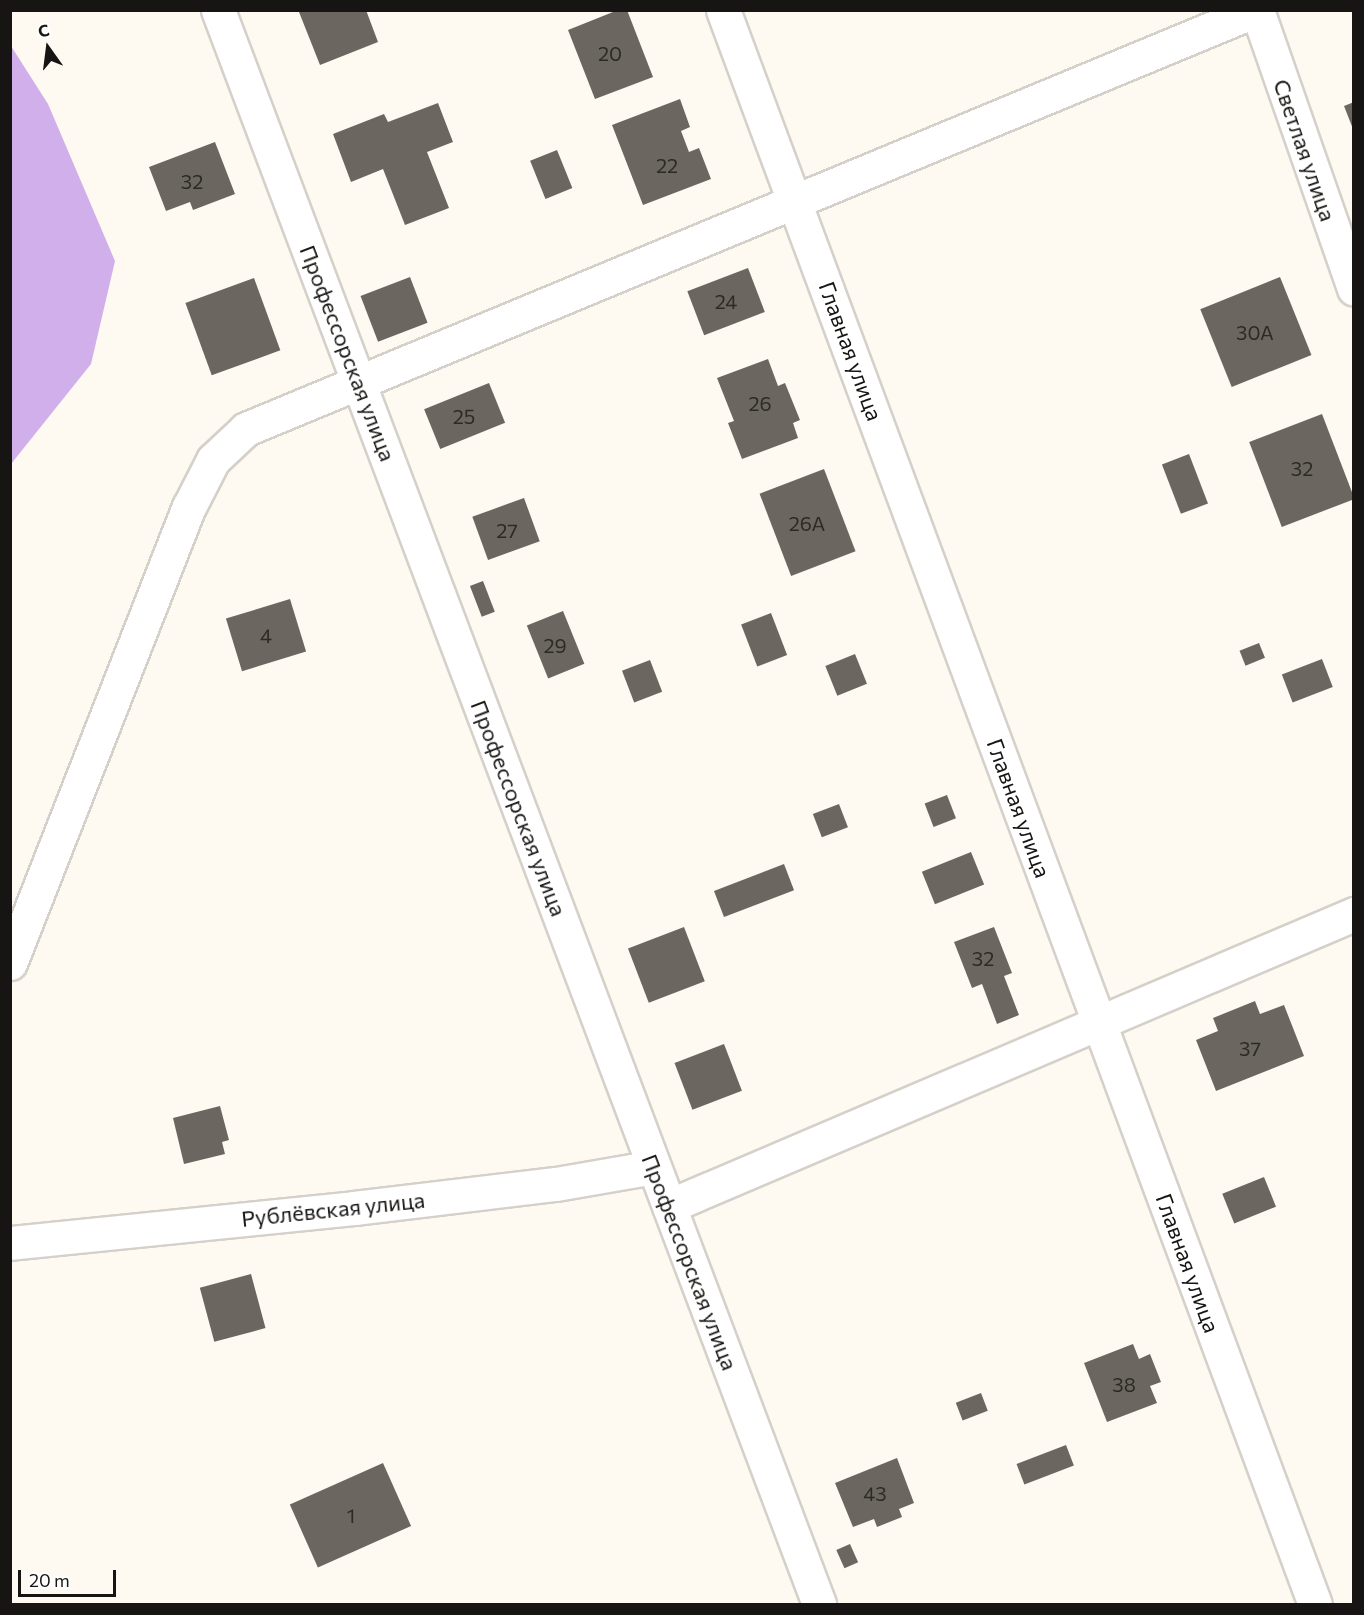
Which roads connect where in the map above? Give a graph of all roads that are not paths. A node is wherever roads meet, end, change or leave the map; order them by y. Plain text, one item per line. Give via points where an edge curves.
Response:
1 (218, 10) edge
2 (723, 10) edge
3 (1256, 10) edge
4 (795, 200) junction
5 (1353, 289) edge
6 (358, 380) junction
7 (1353, 914) edge
8 (10, 963) edge
9 (1098, 1023) junction
10 (653, 1167) junction
11 (669, 1206) junction
12 (10, 1243) edge
13 (819, 1605) edge
14 (1315, 1605) edge

1 - 6 street, Профессорская улица
2 - 4 street, Главная улица
3 - 4 street
3 - 5 street, Светлая улица
4 - 6 street
4 - 9 street, Главная улица
6 - 8 street via 246,429 213,460 189,507
6 - 10 street, Профессорская улица
7 - 9 street
9 - 11 street
9 - 14 street, Главная улица
10 - 11 street, Профессорская улица
10 - 12 street, Рублёвская улица via 556,1184
11 - 13 street, Профессорская улица

